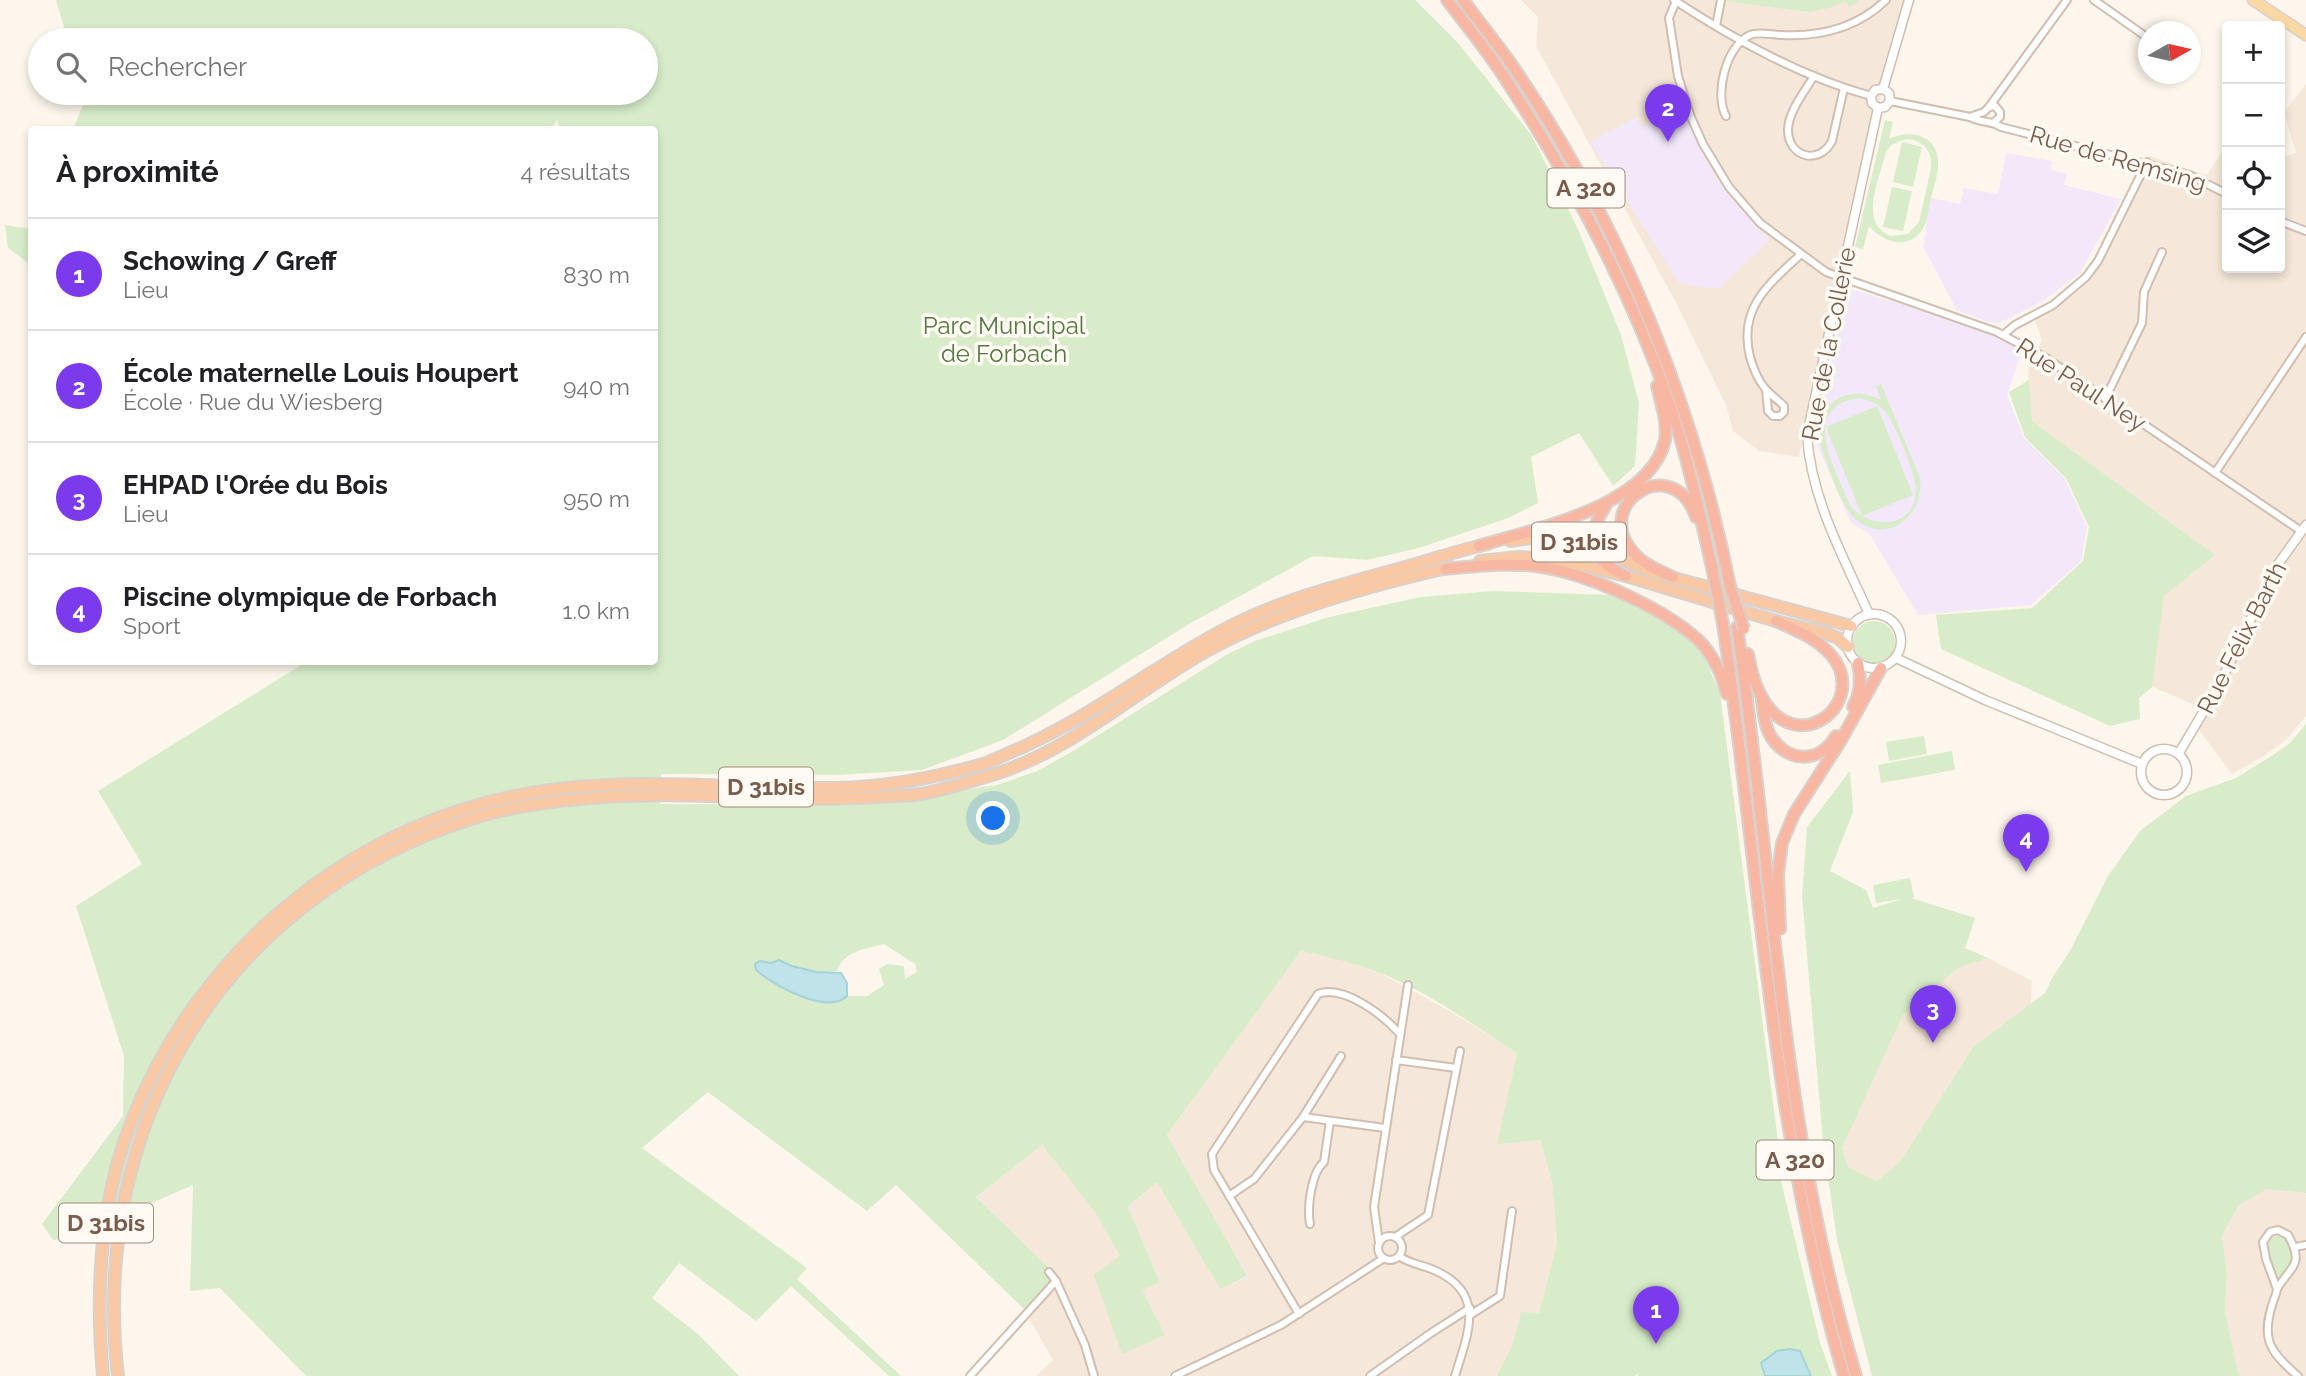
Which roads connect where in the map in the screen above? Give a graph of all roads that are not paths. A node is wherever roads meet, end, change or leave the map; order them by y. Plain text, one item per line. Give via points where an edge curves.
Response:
1 (1447, 0) edge
2 (1463, 0) edge
3 (1721, 0) edge
4 (1886, 0) edge
5 (1909, 0) edge
6 (2067, 0) edge
7 (2094, 0) edge
8 (2253, 0) edge
9 (1675, 1) edge
10 (1716, 26) junction
11 (2138, 31) edge
12 (2306, 35) edge
13 (1740, 41) junction
14 (1814, 76) junction
15 (1844, 88) junction
16 (1883, 89) junction
17 (1871, 96) junction
18 (1890, 101) junction
19 (1878, 108) junction
20 (1987, 109) junction
21 (1726, 116) dead end
22 (1970, 117) junction
23 (1994, 120) junction
24 (2147, 162) junction
25 (2222, 191) edge
26 (2285, 223) edge
27 (2306, 230) edge
28 (2162, 252) dead end
29 (1800, 255) junction
30 (1841, 279) junction
31 (1631, 304) junction
32 (2003, 335) junction
33 (2306, 337) edge
34 (1766, 390) dead end
35 (2105, 399) junction
36 (2215, 473) junction
37 (1606, 505) junction
38 (2304, 528) edge
39 (1707, 543) junction
40 (1593, 545) junction
41 (1479, 546) junction
42 (1446, 569) junction
43 (1626, 576) junction
44 (1673, 578) junction
45 (1869, 614) junction
46 (1776, 621) junction
47 (1851, 626) junction
48 (1740, 628) junction
49 (1847, 647) junction
50 (1896, 658) junction
51 (1858, 663) junction
52 (1881, 668) junction
53 (1762, 700) junction
54 (1739, 734) junction
55 (2179, 753) junction
56 (2142, 764) junction
57 (1779, 974) junction
58 (1408, 985) dead end
59 (1399, 1033) junction
60 (1460, 1051) dead end
61 (1341, 1056) dead end
62 (1396, 1060) junction
63 (1457, 1069) junction
64 (1303, 1117) junction
65 (1330, 1121) junction
66 (1385, 1128) junction
67 (1229, 1196) junction
68 (1511, 1211) dead end
69 (1310, 1224) dead end
70 (1395, 1237) junction
71 (1379, 1243) junction
72 (2306, 1245) edge
73 (2295, 1247) junction
74 (1399, 1256) junction
75 (1384, 1258) junction
76 (1049, 1272) dead end
77 (1056, 1281) junction
78 (2277, 1289) junction
79 (1469, 1312) junction
80 (1299, 1314) junction
81 (103, 1376) edge
82 (118, 1376) edge
83 (970, 1376) edge
84 (1094, 1376) edge
85 (1175, 1376) edge
86 (1370, 1376) edge
87 (1455, 1376) edge
88 (1844, 1376) edge
89 (1856, 1376) edge
90 (2298, 1376) edge

1 - 31 highway, A 320 via 1503,75 1571,185
2 - 48 highway, A 320, bridge via 1514,68 1582,180 1641,298 1694,439
3 - 10 street
4 - 13 street via 1855,24 1832,31 1816,35 1753,33
5 - 16 street
6 - 20 street
7 - 11 street
8 - 12 main road
9 - 10 street
9 - 29 street, Rue Paul Ney via 1669,18 1678,76 1703,145 1729,187 1760,223
10 - 13 street
13 - 14 street
13 - 21 street via 1722,79 1720,100
14 - 15 street
14 - 15 street via 1787,128 1793,146 1811,157 1821,155 1832,141
15 - 17 street
16 - 17 street
16 - 18 street
17 - 19 street
18 - 19 street
18 - 22 street, Rue de Remsing
19 - 30 street, Rue de la Collerie
20 - 22 street
20 - 23 street
20 - 23 street via 1998,109
22 - 23 street, Rue de Remsing
23 - 24 street, Rue de Remsing via 2001,127
24 - 25 street, Rue de Remsing via 2189,174
24 - 32 street via 2098,261 2086,276 2053,305
26 - 27 street
28 - 35 street via 2144,292 2142,323
29 - 30 street, Rue Paul Ney
29 - 34 street via 1764,289 1748,322 1746,340 1752,363
30 - 32 street, Rue Paul Ney
30 - 45 street, Rue de la Collerie via 1807,435 1809,463 1820,505
31 - 37 highway via 1658,388 1665,439 1647,472
31 - 39 highway, A 320 via 1670,403
32 - 35 street, Rue Paul Ney
33 - 36 street
35 - 36 street, Rue Paul Ney
36 - 38 street, Rue Paul Ney
37 - 40 highway via 1595,524
37 - 41 highway
38 - 55 street, Rue Félix Barth via 2277,567 2218,687
39 - 44 highway via 1687,497 1678,490 1653,485 1632,496 1620,525 1625,540 1642,561
39 - 54 highway, A 320, bridge
40 - 41 highway, D 31bis via 1530,538
40 - 43 highway via 1603,563
40 - 44 highway, D 31bis
41 - 81 highway, D 31bis via 1277,605 1227,628 1073,721 989,762 920,780 835,789 606,785 547,790 413,827 342,864 280,911 220,972 186,1017 137,1111 108,1206 100,1266
42 - 43 highway, D 31bis via 1519,557
42 - 54 highway via 1540,566 1613,588 1702,644 1724,682
42 - 82 highway, D 31bis via 1329,599 1269,620 1208,650 1083,732 996,774 907,795 838,799 606,797 529,806 477,817 417,839 349,873 287,919 228,979 195,1024 162,1082 135,1150 114,1267
43 - 46 highway, D 31bis
44 - 47 highway, D 31bis
45 - 47 street
45 - 50 street via 1885,616 1898,626 1902,643
46 - 49 highway, D 31bis via 1825,633
46 - 53 highway via 1824,647 1842,676 1842,694 1835,708 1812,725 1784,721
47 - 49 street
48 - 53 highway
48 - 57 highway, A 320
49 - 51 street
50 - 52 street
50 - 56 street
51 - 52 street
51 - 53 highway via 1859,696 1833,741 1811,757 1790,755 1776,743 1769,734
52 - 57 highway via 1794,814 1782,843
54 - 88 highway, A 320 via 1789,1127 1815,1272
55 - 56 street via 2162,748
55 - 56 street via 2188,772 2174,794 2148,789
57 - 89 highway, A 320 via 1815,1212
58 - 59 street
59 - 62 street
59 - 67 street via 1386,1018 1342,993 1318,994 1212,1154 1214,1170
60 - 63 street
61 - 64 street
62 - 63 street
62 - 66 street
63 - 70 street via 1428,1216
64 - 65 street
64 - 67 street via 1255,1179
65 - 66 street
65 - 69 street via 1324,1162 1318,1167 1308,1209
66 - 71 street via 1374,1207
67 - 80 street
68 - 79 street via 1500,1296
70 - 71 street via 1385,1237
70 - 74 street via 1402,1244
71 - 75 street
72 - 73 street
73 - 78 street via 2291,1272
73 - 78 street via 2288,1235 2278,1230 2263,1242
74 - 75 street
74 - 79 street via 1437,1270 1462,1289
75 - 80 street
76 - 77 street
77 - 83 street
77 - 84 street
78 - 90 street via 2268,1313 2268,1338 2278,1358
79 - 86 street via 1430,1333
79 - 87 street via 1469,1329
80 - 85 street

